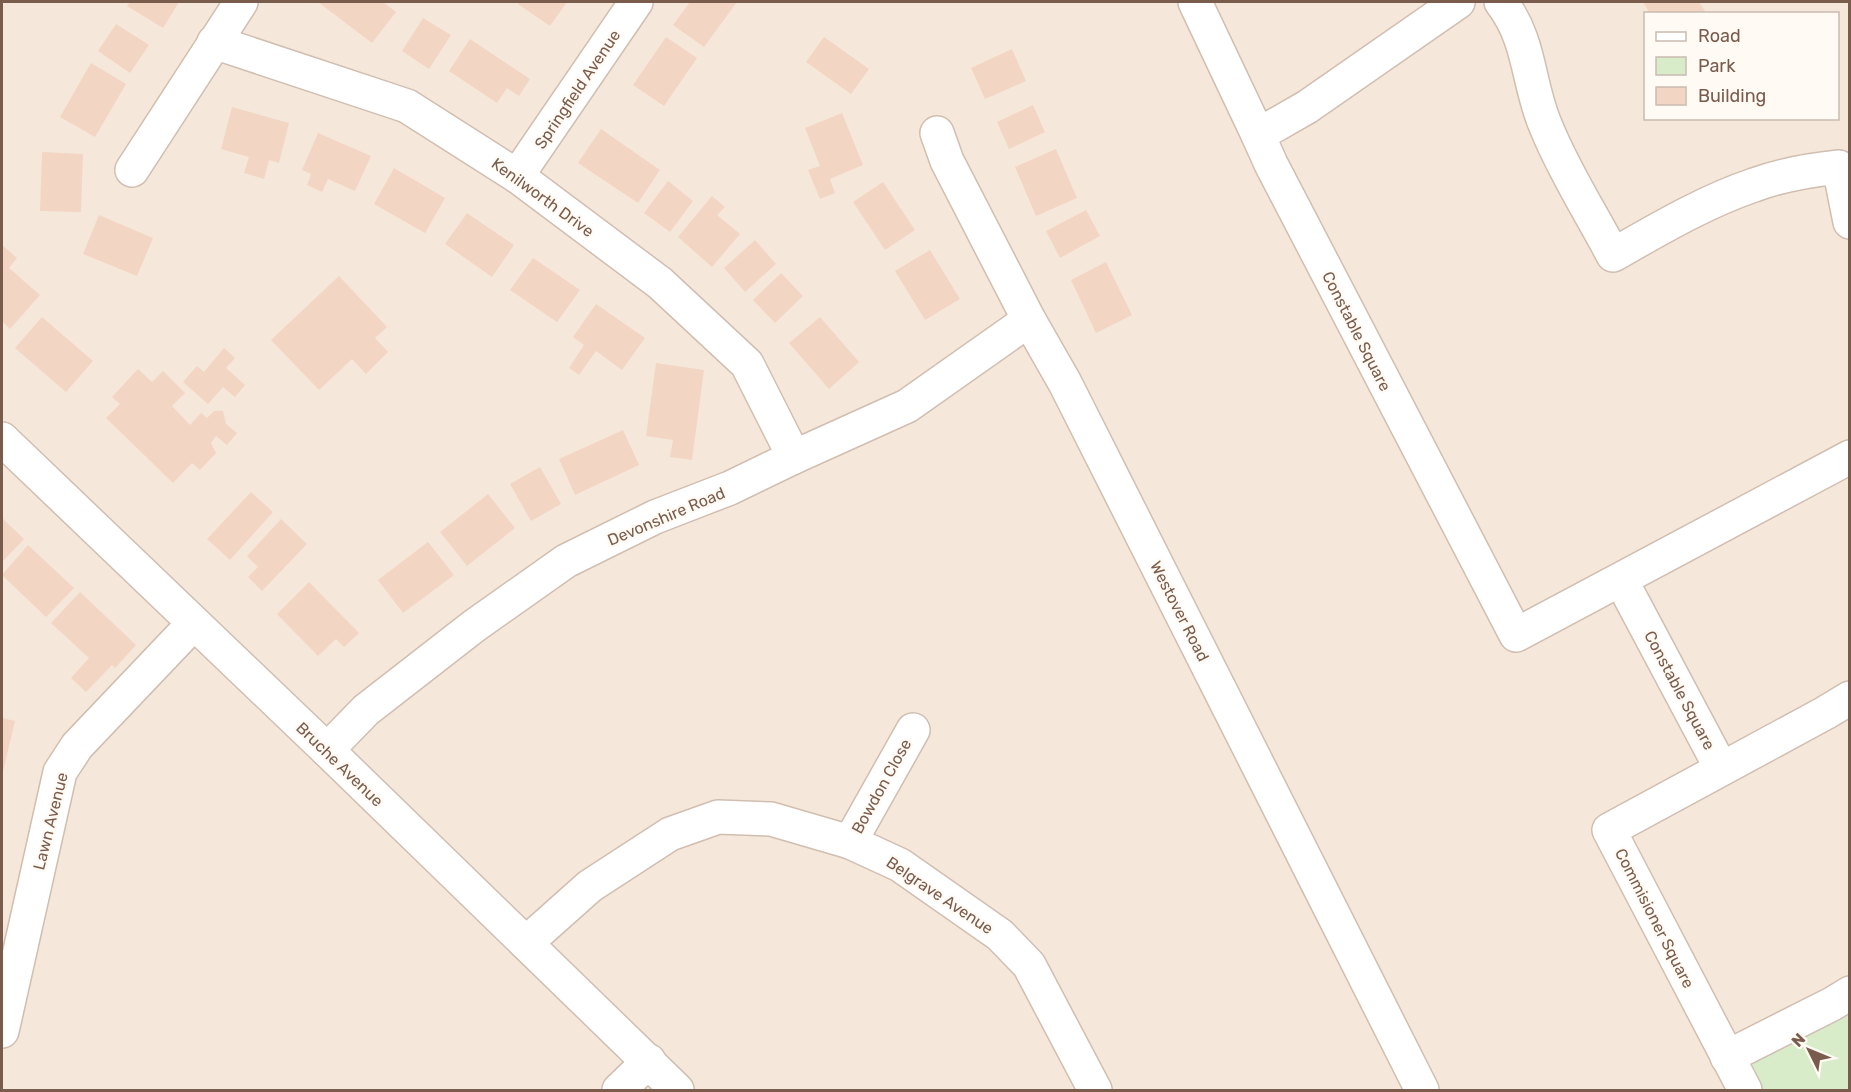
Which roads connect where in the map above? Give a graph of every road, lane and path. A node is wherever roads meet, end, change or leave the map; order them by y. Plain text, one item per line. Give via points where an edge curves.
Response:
1 (241, 2) edge
2 (636, 2) edge
3 (1195, 2) edge
4 (1458, 2) edge
5 (1501, 2) edge
6 (214, 42) junction
7 (937, 133) dead end
8 (1258, 135) junction
9 (132, 170) dead end
10 (517, 176) junction
11 (1850, 222) edge
12 (1029, 320) junction
13 (2, 439) edge
14 (794, 457) junction
15 (1850, 457) edge
16 (1621, 580) junction
17 (194, 623) junction
18 (1850, 698) edge
19 (913, 730) dead end
20 (327, 750) junction
21 (1721, 768) junction
22 (850, 842) junction
23 (526, 943) junction
24 (1850, 993) edge
25 (2, 1031) edge
26 (1726, 1057) junction
27 (649, 1061) junction
28 (619, 1090) edge
29 (677, 1090) edge
30 (1095, 1090) edge
31 (1422, 1090) edge
32 (1745, 1090) edge

1 - 6 street
2 - 10 street, Springfield Avenue
3 - 8 street
4 - 8 street via 1307,107
5 - 11 street via 1526,48 1546,128 1613,255 1731,193 1816,170 1839,167
6 - 9 street
6 - 10 street, Kenilworth Drive via 407,106
7 - 12 street, Westover Road via 947,161
8 - 16 street, Constable Square via 1516,635
10 - 14 street, Kenilworth Drive via 660,283 747,364
12 - 14 street, Devonshire Road via 907,406
12 - 31 street, Westover Road
13 - 17 street, Bruche Avenue
14 - 20 street, Devonshire Road via 730,488 655,517 566,561 366,710
15 - 16 street, Constable Square
16 - 21 street, Constable Square
17 - 20 street, Bruche Avenue
17 - 25 street, Lawn Avenue via 77,746 60,772
18 - 21 street, Commisioner Square
19 - 22 street, Bowdon Close
20 - 23 street, Bruche Avenue
21 - 26 street, Commisioner Square via 1609,830
22 - 23 street, Belgrave Avenue via 771,819 718,817 670,834 590,886
22 - 30 street, Belgrave Avenue via 900,865 1000,935 1029,965
23 - 27 street, Bruche Avenue
24 - 26 street
26 - 32 street, Commisioner Square
27 - 28 street
27 - 29 street, Bruche Avenue

